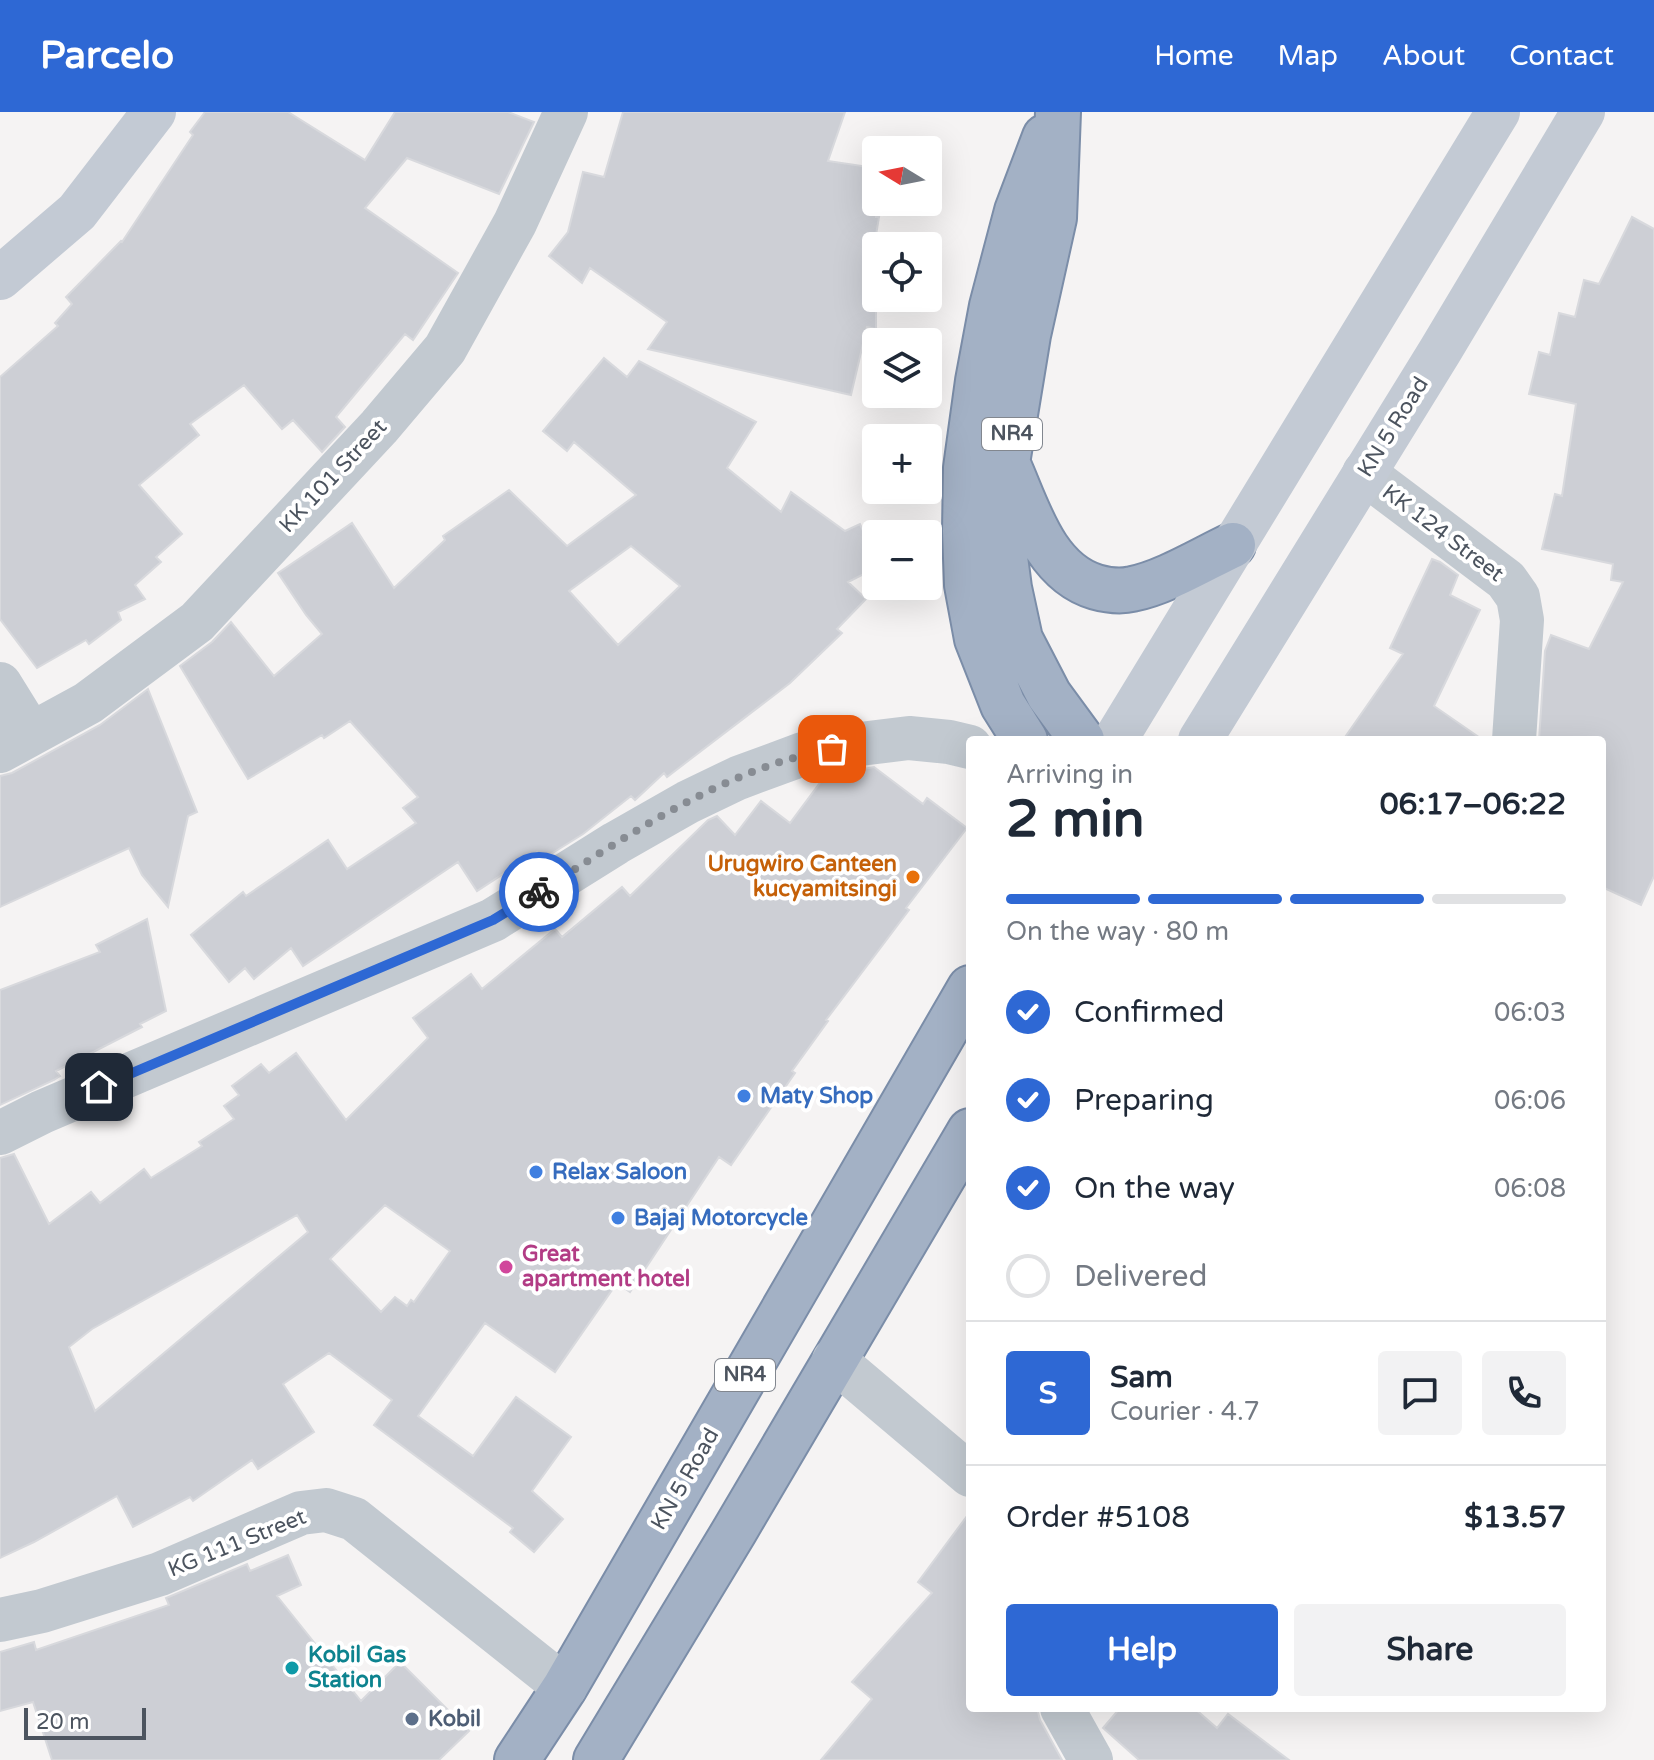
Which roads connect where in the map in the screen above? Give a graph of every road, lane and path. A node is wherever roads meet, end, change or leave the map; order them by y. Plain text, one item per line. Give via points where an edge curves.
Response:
1 (154, 112) edge
2 (566, 112) edge
3 (1056, 112) edge
4 (1498, 112) edge
5 (1583, 112) edge
6 (0, 278) edge
7 (1007, 463) junction
8 (1364, 473) junction
9 (1233, 545) junction
10 (0, 684) edge
11 (1022, 736) edge
12 (1079, 736) edge
13 (1117, 736) edge
14 (1202, 736) edge
15 (1514, 736) edge
16 (16, 743) edge
17 (966, 746) edge
18 (966, 995) edge
19 (0, 1133) edge
20 (966, 1138) edge
21 (834, 1360) junction
22 (966, 1472) edge
23 (0, 1620) edge
24 (565, 1687) junction
25 (1064, 1712) edge
26 (517, 1760) edge
27 (596, 1760) edge
28 (1091, 1760) edge

1 - 6 main road via 77,212
2 - 16 street, KK 101 Street via 515,223 445,349 379,427 197,622 88,703
3 - 7 highway, NR4 via 1054,218
3 - 11 highway, NR4 via 1017,211 992,306 966,468 967,585 977,639 1003,705
4 - 9 main road
5 - 8 main road, KN 5 Road
7 - 9 highway via 1040,538 1064,569 1083,583 1130,590
7 - 12 highway, NR4 via 1002,534 1020,639 1049,695
8 - 14 main road, KN 5 Road
8 - 15 street, KK 124 Street via 1506,580 1518,597 1522,620
9 - 13 main road
10 - 16 street
17 - 19 street via 909,738 885,741 803,754 738,778 616,843 493,920
18 - 24 highway, KN 5 Road / NR4
20 - 21 highway
21 - 22 street
21 - 27 highway
23 - 24 street, KG 111 Street via 160,1574 301,1513 326,1510 354,1519
24 - 26 highway, KN 5 Road / NR4
25 - 28 street

